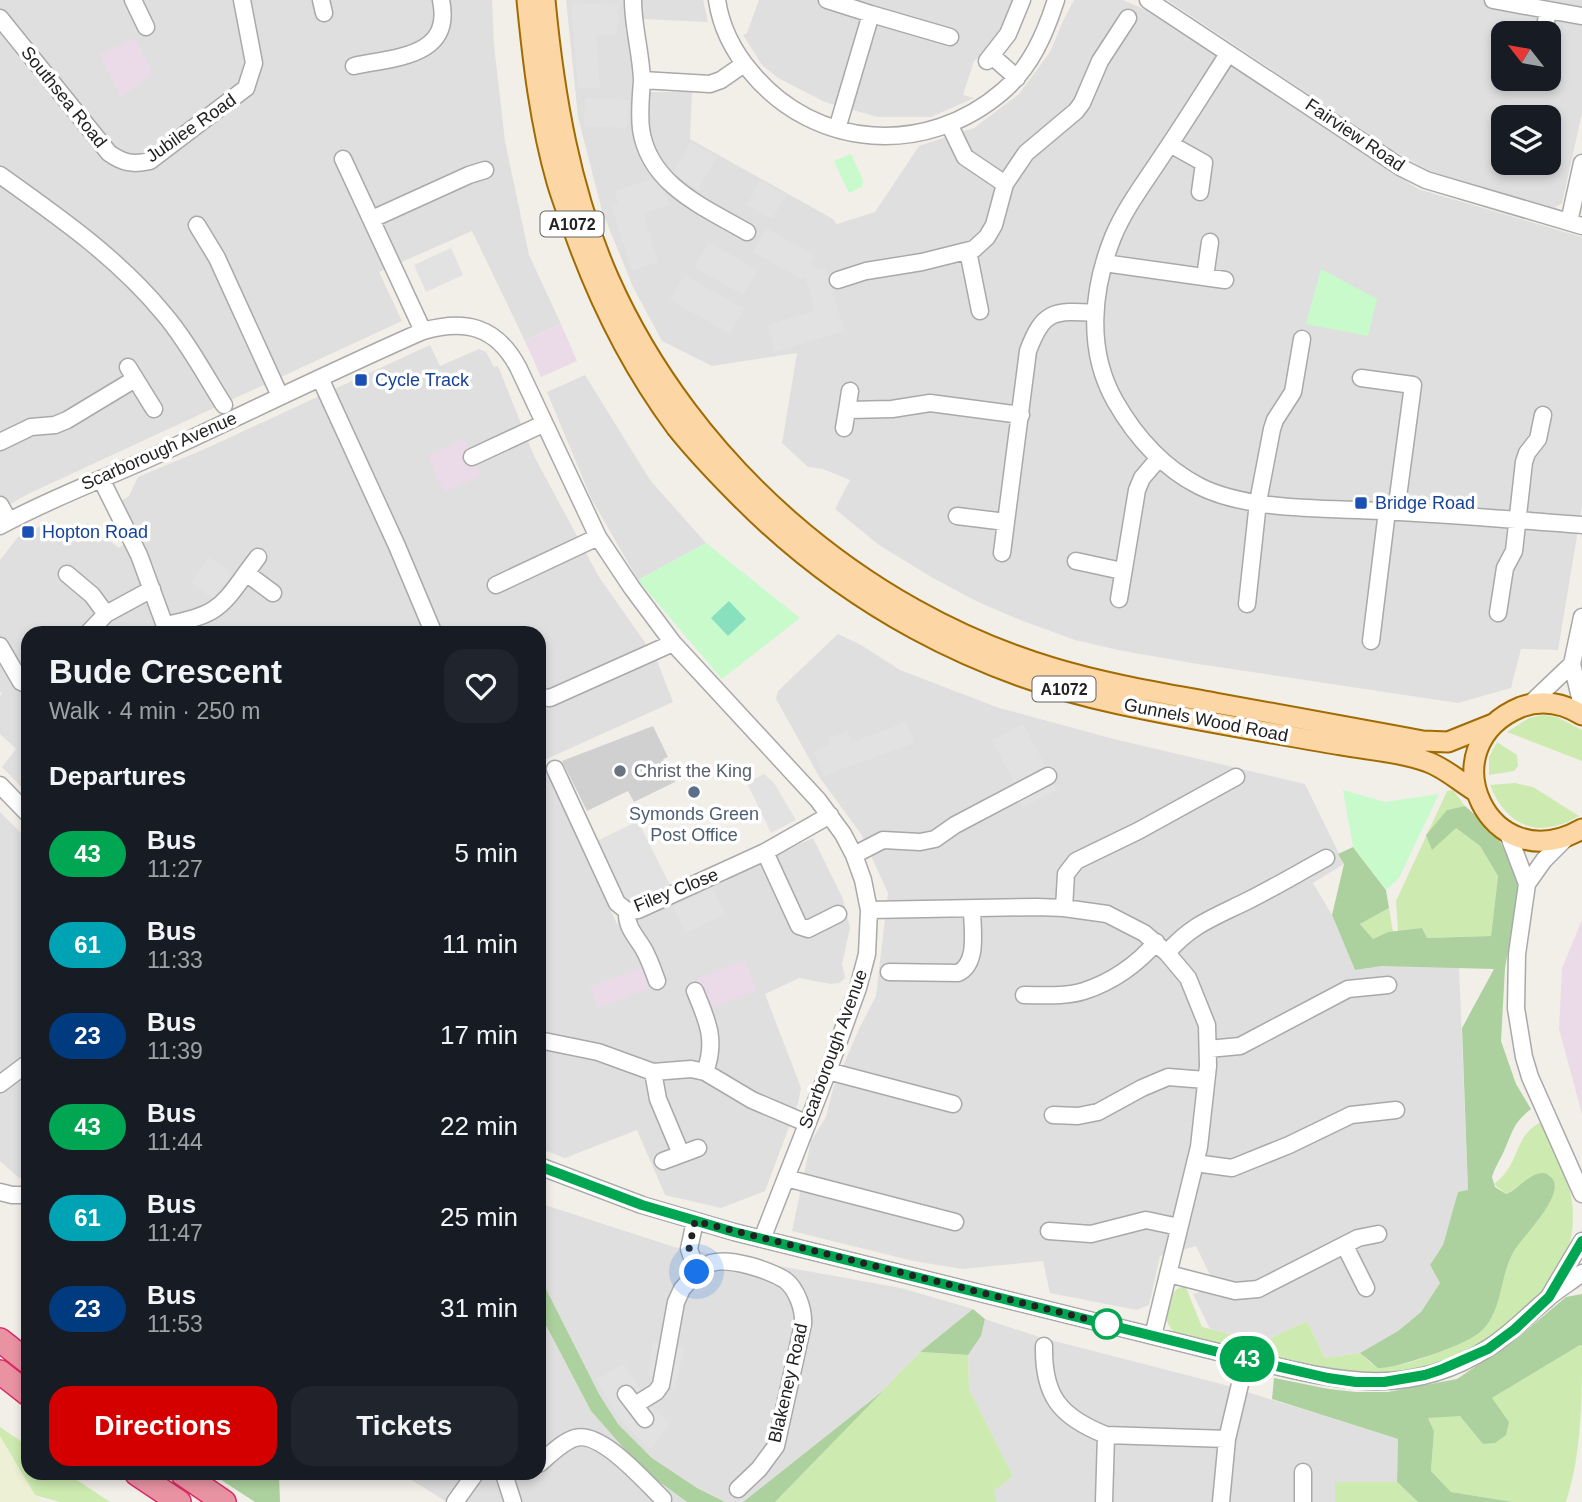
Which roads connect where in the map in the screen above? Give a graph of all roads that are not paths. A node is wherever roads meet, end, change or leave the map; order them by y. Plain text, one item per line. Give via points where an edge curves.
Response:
1 (133, 0) edge
2 (242, 0) edge
3 (441, 0) edge
4 (527, 0) edge
5 (545, 0) edge
6 (634, 0) edge
7 (717, 0) edge
8 (827, 0) edge
9 (1022, 0) edge
10 (1056, 0) edge
11 (1148, 0) edge
12 (1493, 0) edge
13 (1548, 10) junction
14 (872, 14) junction
15 (1581, 16) edge
16 (0, 18) edge
17 (1128, 18) dead end
18 (1546, 21) edge
19 (146, 27) dead end
20 (950, 37) dead end
21 (1228, 54) junction
22 (744, 64) junction
23 (354, 66) dead end
24 (1017, 78) junction
25 (642, 80) junction
26 (949, 124) junction
27 (837, 129) junction
28 (1170, 144) junction
29 (343, 159) dead end
30 (1222, 162) dead end
31 (1204, 163) junction
32 (1582, 163) edge
33 (135, 164) joint
34 (485, 170) dead end
35 (0, 174) edge
36 (1005, 184) junction
37 (1200, 192) dead end
38 (372, 219) junction
39 (1576, 224) edge
40 (197, 225) dead end
41 (747, 232) dead end
42 (1210, 242) dead end
43 (968, 251) junction
44 (1104, 263) junction
45 (1205, 277) junction
46 (838, 280) dead end
47 (1225, 280) dead end
48 (979, 311) dead end
49 (1095, 313) junction
50 (422, 331) junction
51 (1302, 339) dead end
52 (320, 378) junction
53 (1362, 378) dead end
54 (850, 391) dead end
55 (280, 396) junction
56 (223, 405) dead end
57 (154, 409) dead end
58 (848, 410) junction
59 (1021, 415) junction
60 (1543, 415) dead end
61 (543, 424) junction
62 (844, 428) dead end
63 (0, 442) edge
64 (472, 457) dead end
65 (1159, 458) junction
66 (101, 479) junction
67 (1258, 502) junction
68 (0, 505) edge
69 (1392, 511) junction
70 (957, 516) dead end
71 (1519, 520) junction
72 (1006, 522) junction
73 (4, 524) edge
74 (1582, 525) edge
75 (598, 537) junction
76 (1002, 553) dead end
77 (258, 557) dead end
78 (1076, 561) dead end
79 (1122, 571) junction
80 (246, 573) junction
81 (67, 574) dead end
82 (496, 584) dead end
83 (152, 589) junction
84 (272, 593) dead end
85 (1119, 599) dead end
86 (1247, 604) dead end
87 (1498, 613) dead end
88 (106, 614) junction
89 (1582, 617) edge
90 (95, 626) edge
91 (166, 626) edge
92 (175, 626) edge
93 (431, 626) edge
94 (1371, 641) dead end
95 (673, 643) junction
96 (0, 646) edge
97 (1572, 664) junction
98 (21, 681) edge
99 (546, 698) edge
100 (1530, 704) junction
101 (1582, 706) edge
102 (1582, 715) edge
103 (1493, 724) junction
104 (555, 769) dead end
105 (1048, 775) dead end
106 (1236, 778) dead end
107 (0, 785) edge
108 (1475, 791) junction
109 (21, 807) edge
110 (830, 815) junction
111 (1574, 833) edge
112 (1508, 834) junction
113 (765, 852) junction
114 (854, 855) junction
115 (1326, 858) dead end
116 (1527, 884) junction
117 (1064, 908) junction
118 (972, 909) junction
119 (869, 910) junction
120 (627, 911) junction
121 (838, 914) dead end
122 (1161, 947) junction
123 (889, 972) dead end
124 (657, 981) dead end
125 (1388, 985) dead end
126 (695, 990) dead end
127 (1024, 995) dead end
128 (546, 1041) edge
129 (1209, 1049) junction
130 (21, 1068) edge
131 (828, 1071) junction
132 (653, 1072) junction
133 (705, 1072) junction
134 (1206, 1080) junction
135 (0, 1084) edge
136 (953, 1104) dead end
137 (1396, 1110) dead end
138 (1053, 1115) dead end
139 (806, 1123) junction
140 (698, 1147) dead end
141 (681, 1154) junction
142 (663, 1161) dead end
143 (1195, 1163) junction
144 (546, 1169) edge
145 (786, 1178) junction
146 (0, 1192) edge
147 (1582, 1194) edge
148 (21, 1195) edge
149 (695, 1221) junction
150 (956, 1222) dead end
151 (1179, 1227) junction
152 (1049, 1231) dead end
153 (1378, 1234) dead end
154 (762, 1238) junction
155 (1582, 1241) edge
156 (1345, 1246) junction
157 (697, 1272) junction
158 (1582, 1273) edge
159 (1169, 1274) junction
160 (1366, 1288) dead end
161 (1549, 1297) junction
162 (1153, 1336) junction
163 (0, 1340) edge
164 (1044, 1346) dead end
165 (21, 1356) edge
166 (1246, 1359) junction
167 (0, 1372) edge
168 (21, 1388) edge
169 (645, 1419) dead end
170 (1106, 1435) junction
171 (1227, 1438) junction
172 (546, 1459) edge
173 (1320, 1472) dead end
174 (146, 1480) edge
175 (192, 1480) edge
176 (471, 1480) edge
177 (508, 1480) edge
178 (738, 1489) dead end
179 (663, 1499) dead end
180 (179, 1502) edge
181 (224, 1502) edge
182 (455, 1502) edge
183 (513, 1502) edge
184 (1104, 1502) edge
185 (1221, 1502) edge
186 (1303, 1502) edge

1 - 19 street
2 - 33 street, Jubilee Road via 254,63 246,88 150,161
3 - 23 street via 444,22 429,46
4 - 108 main road, Gunnels Wood Road / A1072 via 557,183 603,303 676,426 708,465 804,557 898,621 1036,681 1117,704 1430,762
5 - 103 main road, Gunnels Wood Road / A1072 via 568,156 592,234 624,310 665,379 700,426 775,507 825,550 887,595 984,643 1051,668 1423,741 1448,742
6 - 25 street
7 - 22 street via 724,29
8 - 14 street
9 - 24 street via 1008,34 990,59
10 - 24 street via 1034,53
11 - 21 street, Fairview Road
12 - 13 street
13 - 15 street
13 - 18 street
14 - 20 street
14 - 27 street
16 - 33 street, Southsea Road via 108,153
17 - 36 street via 1100,61 1082,103 1026,153
21 - 28 street
21 - 39 street, Fairview Road via 1426,180
22 - 25 street via 710,84
22 - 27 street via 794,112
24 - 26 street via 985,105
25 - 41 street via 642,132 659,171 677,191
26 - 27 street via 881,137
26 - 36 street via 965,157
28 - 31 street
28 - 44 street via 1120,222
29 - 38 street
30 - 31 street
31 - 37 street
32 - 39 street
34 - 38 street
35 - 56 street via 77,230 140,287 166,316
36 - 43 street via 991,231
38 - 50 street
40 - 55 street via 217,258
42 - 45 street
43 - 46 street
43 - 48 street
44 - 45 street
44 - 49 street
45 - 47 street
49 - 59 street via 1072,311 1038,326 1028,351
49 - 65 street via 1096,347 1104,379 1122,414
50 - 52 street, Scarborough Avenue
50 - 61 street, Scarborough Avenue via 446,324 466,325 501,342 518,367
51 - 67 street via 1293,392 1273,426
52 - 55 street, Scarborough Avenue
52 - 93 street
53 - 69 street via 1413,385
54 - 58 street
55 - 66 street, Scarborough Avenue
57 - 63 street via 131,373 66,420 31,427
58 - 59 street via 930,403
58 - 62 street
59 - 72 street
60 - 71 street via 1538,439 1524,462
61 - 64 street
61 - 75 street, Scarborough Avenue
65 - 67 street via 1201,487
65 - 79 street via 1137,490
66 - 73 street, Scarborough Avenue
66 - 83 street
67 - 69 street
67 - 86 street
68 - 73 street
69 - 71 street
69 - 94 street
70 - 72 street
71 - 74 street
71 - 87 street
72 - 76 street
75 - 82 street
75 - 95 street, Scarborough Avenue
77 - 80 street
78 - 79 street
79 - 85 street
80 - 84 street
80 - 92 street via 220,607
81 - 88 street
83 - 88 street
83 - 91 street
88 - 90 street
89 - 97 street
95 - 99 street
95 - 110 street, Scarborough Avenue
96 - 98 street
97 - 100 street
97 - 101 street
100 - 102 main road, Gunnels Wood Road / A1072 via 1551,702
100 - 103 main road, Gunnels Wood Road / A1072
103 - 108 main road via 1479,746
104 - 120 street, Filey Close via 617,904
105 - 114 street via 935,839 883,840
106 - 117 street via 1076,861 1066,874
107 - 109 street
108 - 112 main road, Gunnels Wood Road / A1072
110 - 113 street, Filey Close
110 - 114 street, Scarborough Avenue
111 - 112 main road via 1542,842
111 - 116 street via 1544,860
112 - 116 street
113 - 120 street, Filey Close
113 - 121 street via 799,926 807,929
114 - 119 street, Scarborough Avenue
115 - 122 street
116 - 147 street via 1515,979 1518,1026 1530,1077
117 - 118 street
117 - 122 street via 1107,914
118 - 119 street
118 - 123 street via 972,959 966,969 958,973
119 - 131 street, Scarborough Avenue via 867,954
120 - 124 street via 627,921
122 - 127 street via 1086,991
122 - 129 street via 1188,978 1207,1025
125 - 129 street via 1348,989 1240,1046
126 - 133 street via 712,1040
128 - 132 street via 598,1052
129 - 134 street
130 - 135 street
131 - 136 street
131 - 139 street, Scarborough Avenue
132 - 133 street
132 - 141 street via 658,1099
133 - 139 street via 752,1100
134 - 138 street via 1168,1077 1098,1112
134 - 143 street
137 - 143 street via 1351,1115 1232,1168
139 - 145 street, Scarborough Avenue
140 - 141 street
141 - 142 street
143 - 151 street
144 - 149 street
145 - 150 street
145 - 154 street, Scarborough Avenue
146 - 148 street
149 - 154 street
149 - 157 street via 689,1249
151 - 152 street via 1146,1220 1091,1234
151 - 159 street
153 - 156 street
154 - 162 street
155 - 161 street
156 - 159 street via 1246,1292
156 - 160 street
157 - 169 street via 676,1303 661,1385 656,1392 631,1399
157 - 178 street, Blakeney Road via 721,1262 755,1267 787,1282 804,1310 776,1446
158 - 161 street
159 - 162 street
161 - 166 street via 1488,1349 1425,1375 1356,1382
162 - 166 street
163 - 165 highway
164 - 170 street via 1045,1382 1052,1396 1078,1422
166 - 171 street
167 - 168 highway
170 - 171 street
170 - 184 street
171 - 185 street
172 - 179 street via 573,1438 596,1440
173 - 186 street via 1298,1472
174 - 180 highway
175 - 181 highway
176 - 182 street
177 - 183 street

